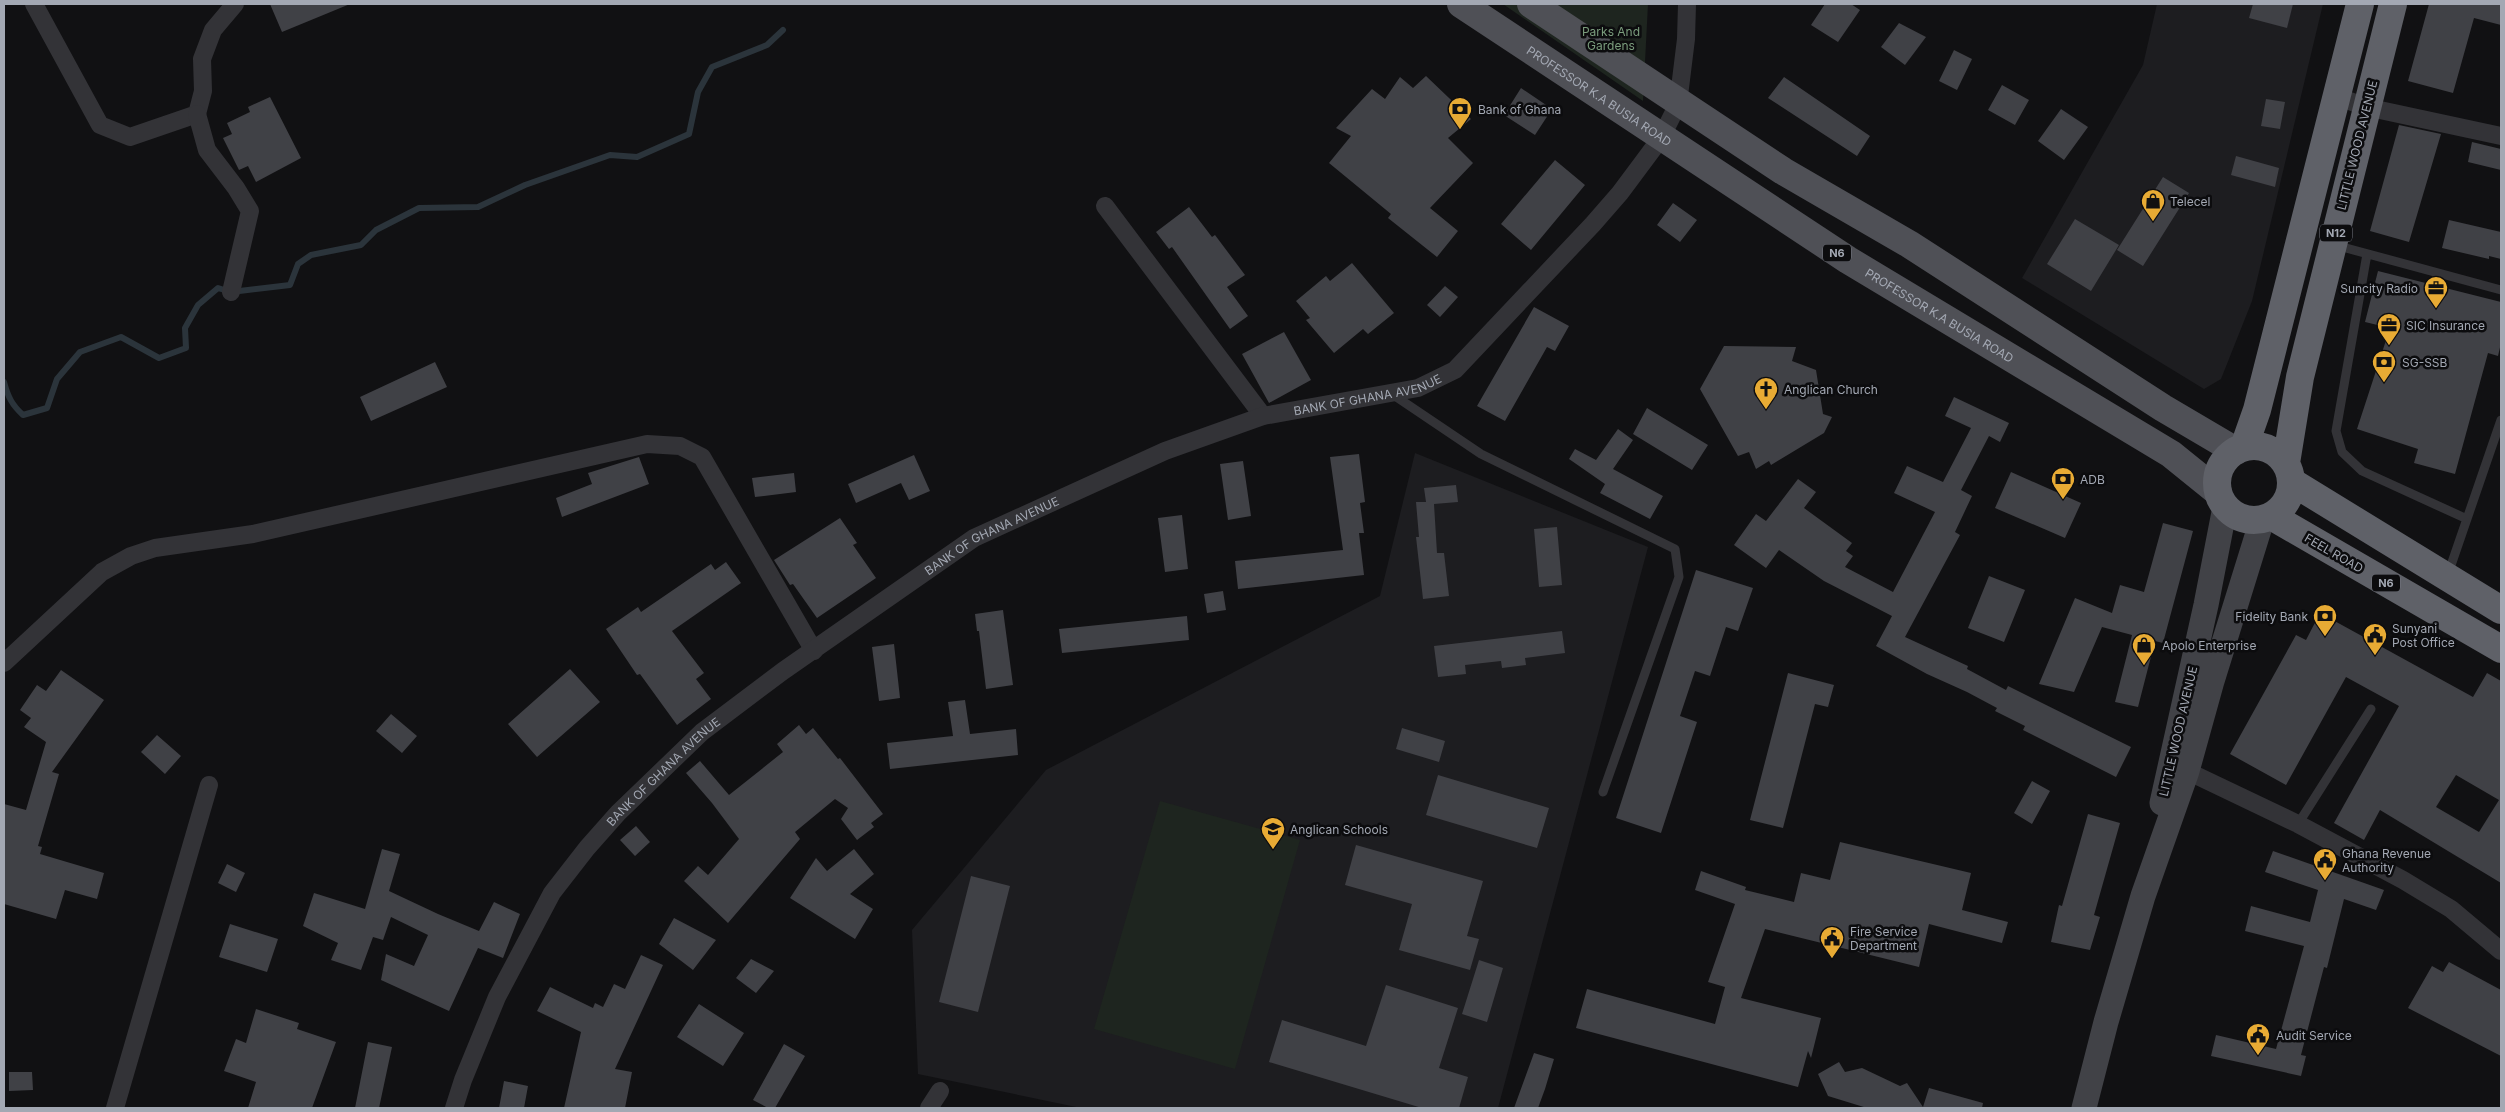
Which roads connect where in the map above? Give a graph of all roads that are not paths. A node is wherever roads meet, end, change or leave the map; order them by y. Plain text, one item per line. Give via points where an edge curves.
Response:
1 (34, 4) edge
2 (235, 4) edge
3 (1461, 4) edge
4 (1531, 4) edge
5 (1688, 4) edge
6 (2360, 4) edge
7 (2393, 4) edge
8 (2336, 96) junction
9 (1678, 104) junction
10 (2366, 107) junction
11 (197, 114) junction
12 (2501, 136) edge
13 (1661, 138) junction
14 (1104, 206) dead end
15 (2333, 244) junction
16 (2367, 254) junction
17 (2501, 290) edge
18 (231, 292) dead end
19 (1392, 394) junction
20 (1263, 416) junction
21 (2501, 420) edge
22 (2240, 449) junction
23 (2289, 472) junction
24 (2222, 499) junction
25 (2266, 518) junction
26 (2467, 519) junction
27 (2447, 577) junction
28 (2501, 610) edge
29 (2501, 649) edge
30 (814, 651) junction
31 (4, 663) edge
32 (2370, 709) dead end
33 (2187, 771) junction
34 (209, 785) dead end
35 (1602, 792) dead end
36 (2298, 824) junction
37 (2142, 896) junction
38 (2501, 951) edge
39 (940, 1091) dead end
40 (115, 1108) edge
41 (454, 1108) edge
42 (929, 1108) edge
43 (2084, 1108) edge

1 - 11 street via 100,125 130,137
2 - 11 street via 213,30 202,59 203,92
3 - 13 main road, PROFESSOR K.A BUSIA ROAD / N6
4 - 9 main road
5 - 9 street, BANK OF GHANA AVENUE
6 - 8 highway, N12
7 - 10 highway, LITTLE WOOD AVENUE / N12
8 - 10 street
8 - 22 highway, N12 via 2260,401
9 - 13 street, BANK OF GHANA AVENUE
9 - 22 main road via 1784,172 1909,244 2163,408
10 - 12 street
10 - 15 highway, LITTLE WOOD AVENUE / N12
11 - 18 street via 207,150 250,211
13 - 19 street, BANK OF GHANA AVENUE via 1593,224 1455,370 1418,388
13 - 24 main road, PROFESSOR K.A BUSIA ROAD / N6 via 1848,260 2171,454
14 - 20 street
15 - 16 lane
15 - 23 highway, LITTLE WOOD AVENUE / N12 via 2300,377
16 - 17 lane
16 - 26 lane via 2336,431 2342,452 2362,472
19 - 20 street, BANK OF GHANA AVENUE
19 - 35 lane via 1481,454 1675,549 1680,577
20 - 30 street, BANK OF GHANA AVENUE via 1165,451 974,538
21 - 26 lane
22 - 23 highway via 2268,448
22 - 24 highway via 2222,464 2218,473
23 - 25 highway via 2286,502
23 - 27 highway
24 - 25 highway, N6 via 2242,519
24 - 37 street, LITTLE WOOD AVENUE via 2206,605
25 - 29 highway, FEEL ROAD / N6
25 - 33 street, LITTLE WOOD AVENUE via 2212,681
26 - 27 lane
27 - 28 highway
30 - 31 street via 702,457 680,446 647,444 253,534 154,548 102,572
30 - 41 street, BANK OF GHANA AVENUE via 702,732 586,848 552,894 497,997
32 - 36 lane
33 - 36 street
33 - 37 street, LITTLE WOOD AVENUE
34 - 40 street
36 - 38 street via 2451,909
37 - 43 street, LITTLE WOOD AVENUE
39 - 42 street

